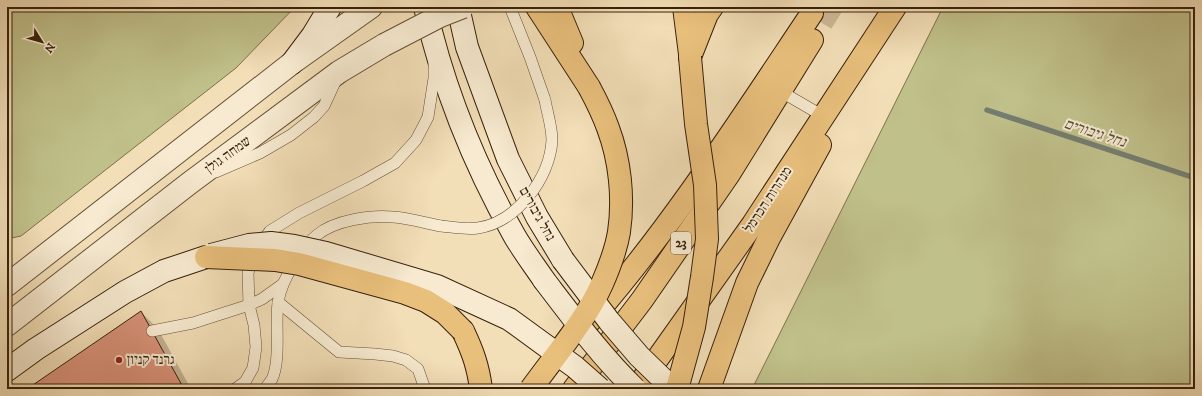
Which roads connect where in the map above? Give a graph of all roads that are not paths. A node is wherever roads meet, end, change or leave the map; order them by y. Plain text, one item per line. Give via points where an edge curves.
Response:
1 (330, 7) edge
2 (425, 7) edge
3 (458, 7) edge
4 (463, 7) edge
5 (510, 7) edge
6 (537, 7) edge
7 (557, 7) edge
8 (684, 7) edge
9 (712, 7) edge
10 (895, 7) edge
11 (367, 10) edge
12 (434, 47) junction
13 (690, 57) junction
14 (292, 63) junction
15 (589, 87) junction
16 (780, 91) junction
17 (823, 116) junction
18 (206, 257) junction
19 (8, 284) edge
20 (283, 284) junction
21 (278, 302) junction
22 (249, 305) junction
23 (7, 324) edge
24 (152, 331) dead end
25 (7, 370) edge
26 (235, 389) edge
27 (265, 389) edge
28 (425, 389) edge
29 (481, 389) edge
30 (526, 389) edge
31 (531, 389) edge
32 (574, 389) edge
33 (600, 389) edge
34 (635, 389) edge
35 (673, 389) edge
36 (677, 389) edge
37 (709, 389) edge

1 - 14 main road
2 - 12 main road, נחל גיבורים
3 - 35 main road, נחל גיבורים, bridge via 467,47 508,159 537,217 563,260 609,321 639,356
4 - 23 main road, שמחה גולן, bridge via 384,45 339,72
5 - 20 lane, bridge via 545,100 552,138 550,156 544,173 524,201 502,220 477,229 441,226 393,217 364,217 334,226 318,235 300,255
6 - 15 highway
7 - 15 highway
8 - 13 highway
9 - 13 highway
10 - 17 highway, מנהרות הכרמל
10 - 37 highway via 769,238 742,296
11 - 14 main road
12 - 22 lane via 434,78 428,117 416,140 395,163 270,231 254,252 248,273
12 - 34 main road, נחל גיבורים, bridge via 452,104 515,236 544,280 593,344
13 - 36 highway, bridge via 705,185 707,239 694,327
14 - 19 main road
15 - 31 highway, bridge via 608,128 619,170 619,233 602,285 584,316
16 - 17 lane
16 - 30 highway, 23 via 817,18 621,286
16 - 32 highway, 23 via 729,174 642,300
17 - 34 highway, מנהרות הכרמל via 753,224
18 - 25 main road via 164,271 125,292
18 - 29 highway, bridge via 275,260 299,264 406,293 426,301 445,313 463,331 479,370
18 - 33 main road, bridge via 249,245 271,243 326,253 437,286 509,319
20 - 21 lane
20 - 22 lane
21 - 27 lane via 275,367
21 - 28 lane via 338,352 393,356 406,360 418,369
22 - 24 lane via 193,323
22 - 26 lane via 256,347 253,368 245,382

